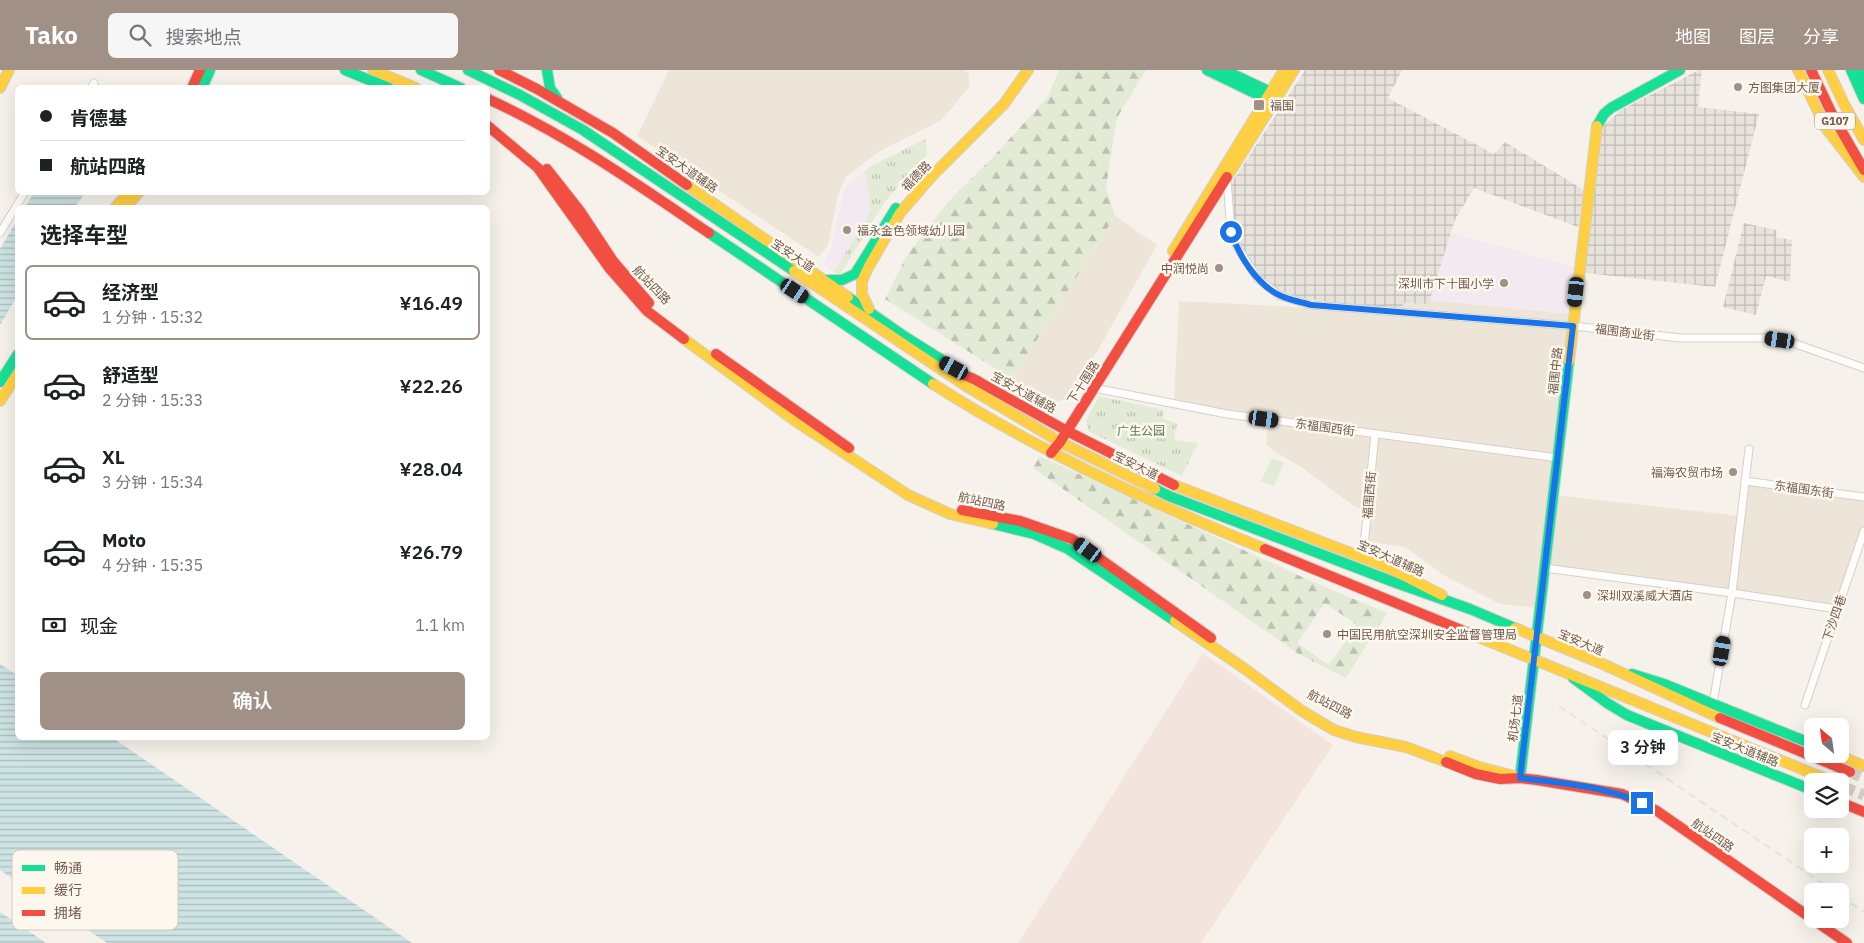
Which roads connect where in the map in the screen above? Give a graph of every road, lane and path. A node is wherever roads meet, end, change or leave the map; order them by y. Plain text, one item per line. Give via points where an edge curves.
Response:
1 (9, 70) edge
2 (200, 70) edge
3 (210, 70) edge
4 (345, 70) edge
5 (373, 70) edge
6 (421, 70) edge
7 (468, 70) edge
8 (519, 70) edge
9 (547, 70) edge
10 (1020, 70) edge
11 (1028, 70) edge
12 (1207, 70) edge
13 (1224, 70) edge
14 (1284, 70) edge
15 (1294, 70) edge
16 (1680, 70) edge
17 (1798, 70) edge
18 (1811, 70) edge
19 (1828, 70) edge
20 (1851, 70) edge
21 (1859, 70) edge
22 (503, 72) edge
23 (1864, 82) edge
24 (193, 85) edge
25 (203, 85) edge
26 (382, 85) edge
27 (409, 85) edge
28 (454, 85) edge
29 (0, 88) edge
30 (1272, 97) junction
31 (1864, 99) edge
32 (490, 100) edge
33 (561, 103) junction
34 (490, 120) edge
35 (490, 127) edge
36 (1864, 140) edge
37 (1864, 170) edge
38 (1864, 177) edge
39 (1227, 178) junction
40 (126, 195) edge
41 (136, 195) edge
42 (118, 205) edge
43 (127, 205) edge
44 (15, 208) edge
45 (0, 233) edge
46 (866, 264) junction
47 (822, 278) junction
48 (875, 315) junction
49 (1573, 326) junction
50 (917, 354) junction
51 (15, 359) edge
52 (1864, 368) edge
53 (15, 377) edge
54 (978, 381) junction
55 (0, 382) edge
56 (1094, 388) junction
57 (0, 401) edge
58 (1065, 430) junction
59 (1375, 434) junction
60 (1058, 441) junction
61 (1749, 449) dead end
62 (1051, 453) junction
63 (1558, 458) junction
64 (1745, 481) junction
65 (1864, 497) edge
66 (1864, 532) edge
67 (1358, 556) junction
68 (1546, 568) junction
69 (1732, 593) junction
70 (1470, 609) junction
71 (1836, 609) junction
72 (1537, 637) junction
73 (1534, 660) junction
74 (1605, 666) junction
75 (1564, 672) junction
76 (1713, 703) junction
77 (1805, 705) dead end
78 (1804, 741) edge
79 (1849, 760) edge
80 (1864, 766) edge
81 (1850, 772) tunnel mouth
82 (1812, 773) edge
83 (1520, 778) junction
84 (1804, 787) edge
85 (1849, 806) edge
86 (1864, 812) edge
87 (1847, 943) edge

1 - 29 main road
2 - 24 main road
3 - 25 main road
4 - 26 main road
5 - 27 main road
6 - 28 main road
7 - 50 main road, 宝安大道 via 598,140
8 - 22 main road
9 - 33 main road via 550,88
10 - 46 main road, 福德路 via 977,124 908,193 892,214
11 - 46 main road, 福德路 via 1007,100 907,203
12 - 30 main road
13 - 30 main road
14 - 30 main road, 下十围路
15 - 30 main road, 下十围路
16 - 49 main road, 福围中路 via 1611,108 1597,125
17 - 38 main road via 1826,128
18 - 37 main road, G107
19 - 36 main road, G107
20 - 31 main road
21 - 23 main road
22 - 33 main road, 宝安大道辅路
30 - 39 main road, 下十围路
30 - 58 main road, 下十围路
32 - 62 main road via 580,147 922,377
33 - 47 main road, 宝安大道辅路 via 627,143
34 - 83 main road, 航站四路 via 540,160 580,211 613,261 652,307 913,491 956,509 1020,521 1072,539 1305,707 1336,724 1359,732 1408,741
35 - 83 main road, 航站四路 via 538,168 610,269 647,311 794,420 908,495 950,514 1034,534 1068,549 1334,730 1424,752 1476,774 1500,779
39 - 49 street, 福围商业街 via 1234,240 1258,279 1280,296 1311,305
39 - 56 main road, 下十围路
40 - 42 main road
41 - 43 main road
44 - 45 street
46 - 47 main road, 福德路 via 847,279
46 - 48 main road, 福德路 via 861,291
47 - 48 main road, 宝安大道辅路
48 - 54 main road, 宝安大道辅路 via 942,361
49 - 52 street, 福围商业街 via 1681,338 1767,338 1793,343
49 - 63 main road, 福围中路
50 - 54 main road
50 - 60 main road, 宝安大道
51 - 55 main road
53 - 57 main road
54 - 58 main road, 宝安大道辅路
56 - 58 main road, 下十围路
56 - 59 street, 东福围西街 via 1227,414
58 - 60 main road, 下十围路
58 - 67 main road, 宝安大道辅路 via 1174,485
59 - 63 street, 东福围西街
59 - 67 street, 福围西街 via 1365,536
60 - 62 main road, 下十围路
60 - 70 main road, 宝安大道 via 1170,496
61 - 64 street
62 - 73 main road via 1183,516
63 - 68 main road, 福围中路
64 - 65 street, 东福围东街
64 - 69 street
66 - 71 street, 下沙四巷
67 - 70 main road, 宝安大道辅路
68 - 69 street
68 - 72 main road, 福围中路
69 - 71 street
69 - 76 street
70 - 72 main road, 宝安大道
71 - 77 street, 下沙四巷
72 - 73 main road, 福围中路
72 - 74 main road, 宝安大道
73 - 75 main road
73 - 83 main road, 机场七道
74 - 76 main road
74 - 81 main road, 宝安大道 via 1698,709
75 - 82 main road
75 - 84 main road, 宝安大道辅路 via 1627,715
76 - 78 main road
79 - 80 main road
83 - 87 main road, 航站四路 via 1604,790 1642,803
85 - 86 main road

